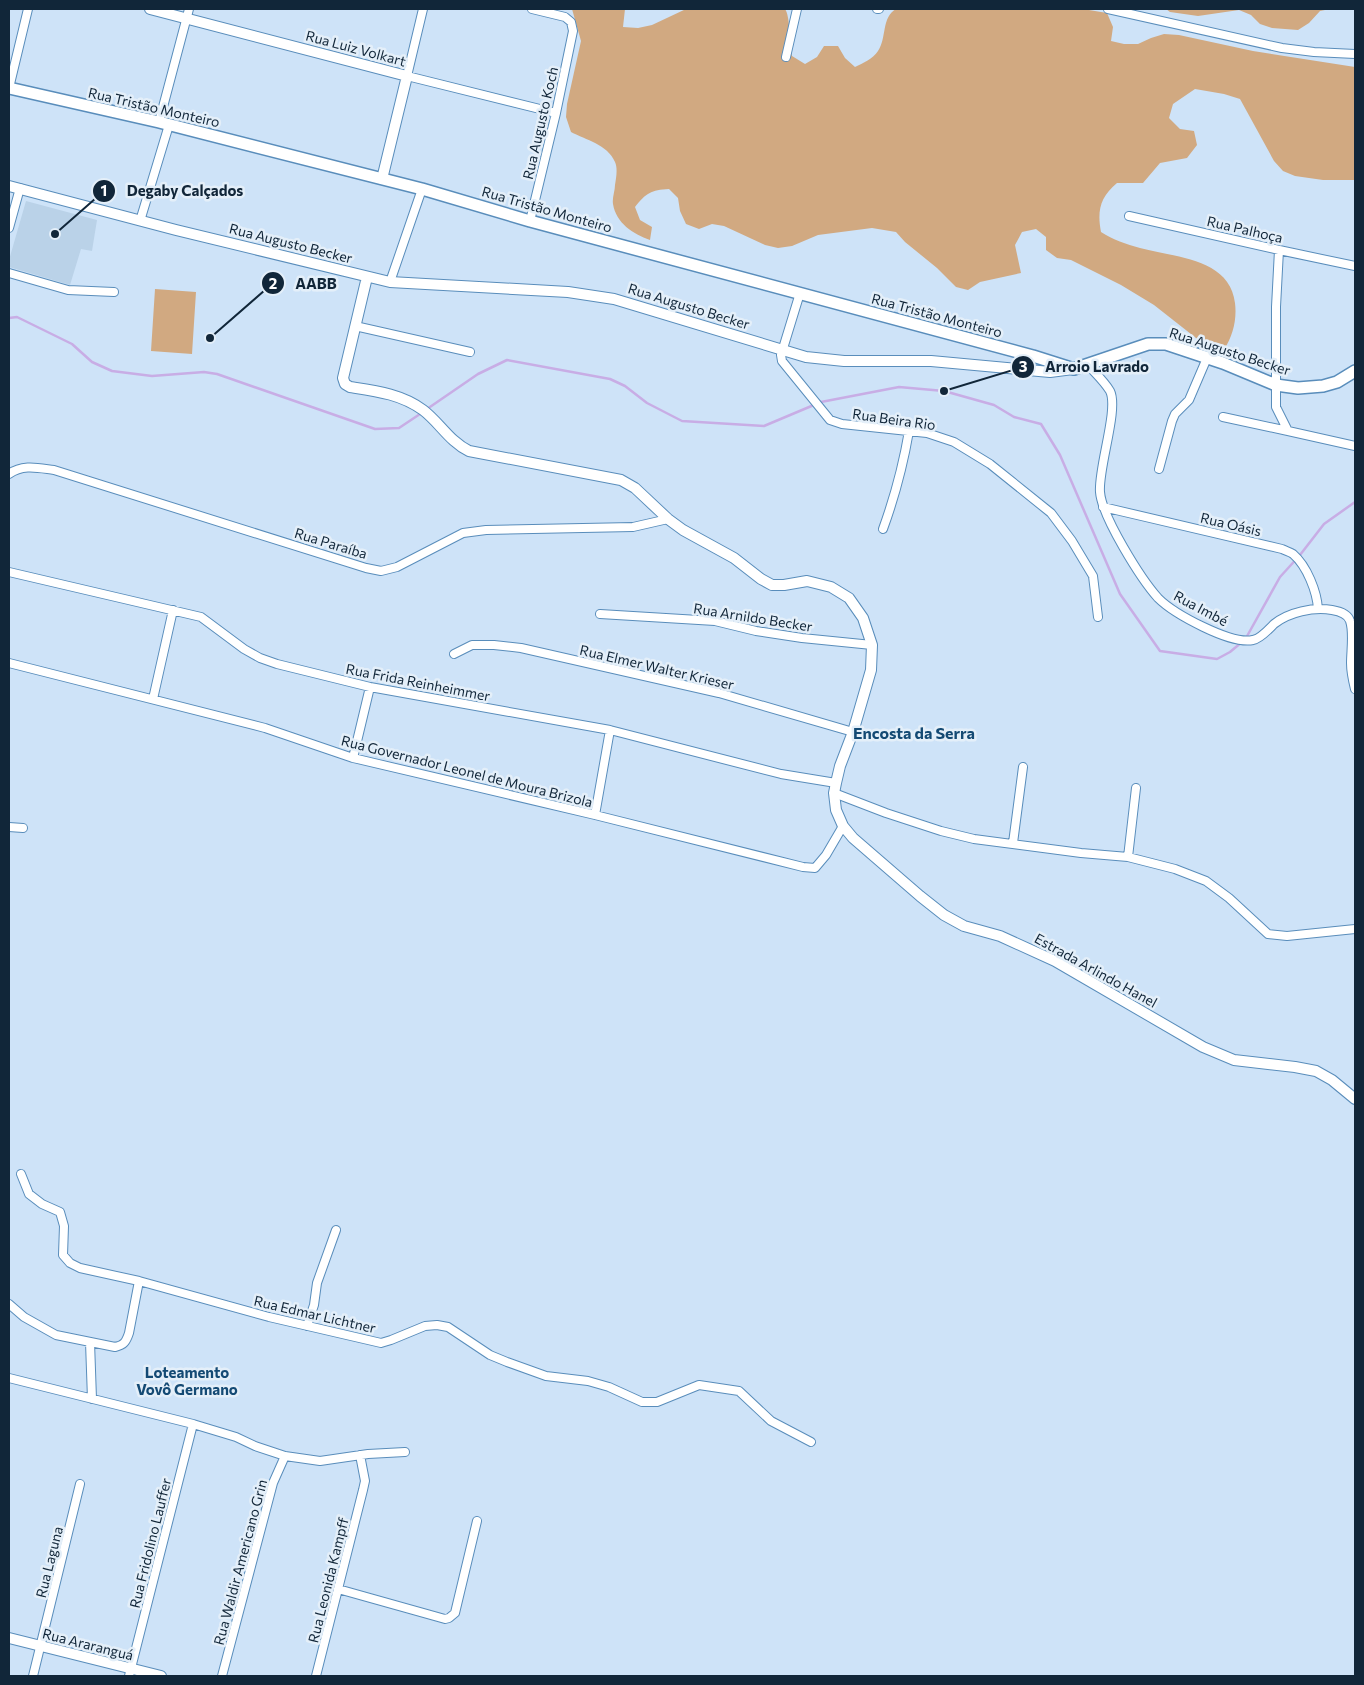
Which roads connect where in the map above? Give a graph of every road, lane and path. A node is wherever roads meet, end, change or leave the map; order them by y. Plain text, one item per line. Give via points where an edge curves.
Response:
1 (28, 9) edge
2 (150, 9) edge
3 (423, 9) edge
4 (532, 9) edge
5 (797, 9) edge
6 (1108, 9) edge
7 (188, 13) edge
8 (1355, 54) edge
9 (786, 57) dead end
10 (407, 76) junction
11 (9, 88) edge
12 (556, 113) junction
13 (164, 124) junction
14 (382, 178) junction
15 (9, 186) edge
16 (20, 188) junction
17 (422, 189) junction
18 (1129, 216) dead end
19 (140, 221) junction
20 (530, 221) junction
21 (9, 228) edge
22 (1279, 250) junction
23 (1355, 266) edge
24 (9, 273) edge
25 (367, 277) junction
26 (390, 282) junction
27 (114, 292) dead end
28 (800, 293) junction
29 (356, 326) junction
30 (782, 350) junction
31 (470, 352) dead end
32 (1208, 358) junction
33 (1088, 365) junction
34 (1074, 369) junction
35 (1355, 371) edge
36 (1276, 385) junction
37 (1223, 418) dead end
38 (909, 431) junction
39 (1288, 431) junction
40 (1355, 446) edge
41 (1159, 469) dead end
42 (9, 474) edge
43 (1103, 507) junction
44 (668, 519) junction
45 (883, 529) dead end
46 (9, 572) edge
47 (1318, 609) junction
48 (173, 610) junction
49 (600, 614) dead end
50 (1098, 617) dead end
51 (872, 645) junction
52 (454, 654) dead end
53 (9, 663) edge
54 (370, 687) junction
55 (1355, 689) edge
56 (153, 699) junction
57 (610, 730) junction
58 (854, 732) junction
59 (353, 758) junction
60 (1024, 768) dead end
61 (835, 788) junction
62 (1136, 788) dead end
63 (595, 815) junction
64 (843, 826) junction
65 (9, 827) edge
66 (24, 828) dead end
67 (1013, 843) junction
68 (1128, 857) junction
69 (1355, 930) edge
70 (1355, 1099) edge
71 (21, 1174) dead end
72 (336, 1230) dead end
73 (139, 1281) junction
74 (9, 1304) edge
75 (306, 1326) junction
76 (90, 1342) junction
77 (9, 1378) edge
78 (92, 1399) junction
79 (193, 1424) junction
80 (811, 1442) dead end
81 (405, 1452) dead end
82 (360, 1455) junction
83 (284, 1456) junction
84 (80, 1484) dead end
85 (477, 1521) dead end
86 (338, 1590) junction
87 (9, 1638) edge
88 (41, 1646) junction
89 (130, 1673) edge
90 (33, 1676) edge
91 (161, 1676) edge
92 (222, 1676) edge
93 (316, 1676) edge

1 - 11 street
2 - 7 street, Rua Luiz Volkart
3 - 10 street
4 - 12 street, Rua Augusto Koch via 571,22
5 - 9 street
6 - 8 street via 1282,48
7 - 10 street, Rua Luiz Volkart
7 - 13 street
10 - 12 street, Rua Luiz Volkart
10 - 14 street
11 - 13 main road, Rua Tristão Monteiro
12 - 20 street, Rua Augusto Koch
13 - 14 main road, Rua Tristão Monteiro
13 - 19 street
14 - 17 main road, Rua Tristão Monteiro
15 - 16 street, Rua Augusto Becker
16 - 19 street, Rua Augusto Becker
16 - 21 street
17 - 20 main road, Rua Tristão Monteiro
17 - 26 street
18 - 22 street, Rua Palhoça
19 - 25 street, Rua Augusto Becker
20 - 28 main road, Rua Tristão Monteiro
22 - 23 street, Rua Palhoça
22 - 36 street
24 - 27 street via 68,290
25 - 26 street, Rua Augusto Becker
25 - 29 street
26 - 30 street, Rua Augusto Becker via 568,292 614,299
28 - 30 street
28 - 34 main road, Rua Tristão Monteiro
29 - 31 street
29 - 44 street via 343,378 345,384 392,394 423,410 469,451 621,480 635,488
30 - 34 street, Rua Augusto Becker via 806,357 844,361 931,360 1050,372
30 - 38 street, Rua Beira Rio via 782,361 830,420
32 - 33 main road, Rua Augusto Becker via 1166,344 1148,344
32 - 36 main road, Rua Augusto Becker
32 - 41 street via 1188,400 1175,414
33 - 34 main road, Rua Augusto Becker
33 - 43 street, Rua Imbé via 1106,386 1112,400 1100,491
35 - 36 main road, Rua Augusto Becker via 1323,386 1298,388
36 - 39 street via 1276,407
37 - 39 street
38 - 45 street via 896,494
38 - 50 street, Rua Beira Rio via 954,442 990,464 1051,513 1092,576
39 - 40 street
42 - 44 street, Rua Paraíba via 17,468 54,470 381,570 397,567 463,533 633,527
43 - 47 street, Rua Oásis via 1293,554 1317,595
43 - 47 street, Rua Imbé via 1134,566 1159,599 1202,626 1240,641 1255,640 1284,618
44 - 51 street via 772,584 784,586 807,581 831,587 849,598 863,618
46 - 48 street, Rua Frida Reinheimmer
47 - 55 street, Rua Imbé via 1336,611 1346,615 1350,621
48 - 54 street, Rua Frida Reinheimmer via 201,617 260,658
48 - 56 street
49 - 51 street, Rua Arnildo Becker via 715,621 756,631
51 - 58 street via 871,670
52 - 58 street, Rua Elmer Walter Krieser via 472,645 521,648 719,693
53 - 56 street, Rua Governador Leonel de Moura Brizola
54 - 57 street, Rua Frida Reinheimmer
54 - 59 street
56 - 59 street, Rua Governador Leonel de Moura Brizola via 265,728
57 - 61 street, Rua Frida Reinheimmer
57 - 63 street
58 - 61 street
59 - 63 street, Rua Governador Leonel de Moura Brizola
60 - 67 street
61 - 64 street via 836,810
61 - 67 street, Rua Frida Reinheimmer via 886,813 941,831
62 - 68 street
63 - 64 street, Rua Governador Leonel de Moura Brizola via 815,868
64 - 70 street, Estrada Arlindo Hanel via 950,919 1000,936 1055,961 1203,1047 1234,1060 1316,1071
65 - 66 street
67 - 68 street, Rua Frida Reinheimmer
68 - 69 street, Rua Frida Reinheimmer via 1206,881 1268,934 1287,936
71 - 73 street, Rua Edmar Lichtner via 29,1194 60,1212 64,1226 64,1255 70,1263
72 - 75 street
73 - 75 street, Rua Edmar Lichtner
73 - 76 street via 126,1342 115,1347
74 - 76 street via 24,1317 56,1335
75 - 80 street, Rua Edmar Lichtner via 381,1342 425,1326 448,1327 490,1355 507,1362 546,1376 609,1387 642,1402 657,1402 699,1385 739,1391 771,1421
76 - 78 street
77 - 78 street
78 - 79 street
79 - 83 street via 236,1436
79 - 89 street, Rua Fridolino Lauffer
81 - 82 street
82 - 83 street via 320,1461
82 - 86 street, Rua Leonida Kampff via 365,1481
83 - 92 street, Rua Waldir Americano Grin via 273,1483
84 - 88 street, Rua Laguna
85 - 86 street via 454,1613 449,1618
86 - 93 street, Rua Leonida Kampff
87 - 88 street, Rua Araranguá
88 - 89 street, Rua Araranguá
88 - 90 street, Rua Laguna
89 - 91 street, Rua Araranguá

